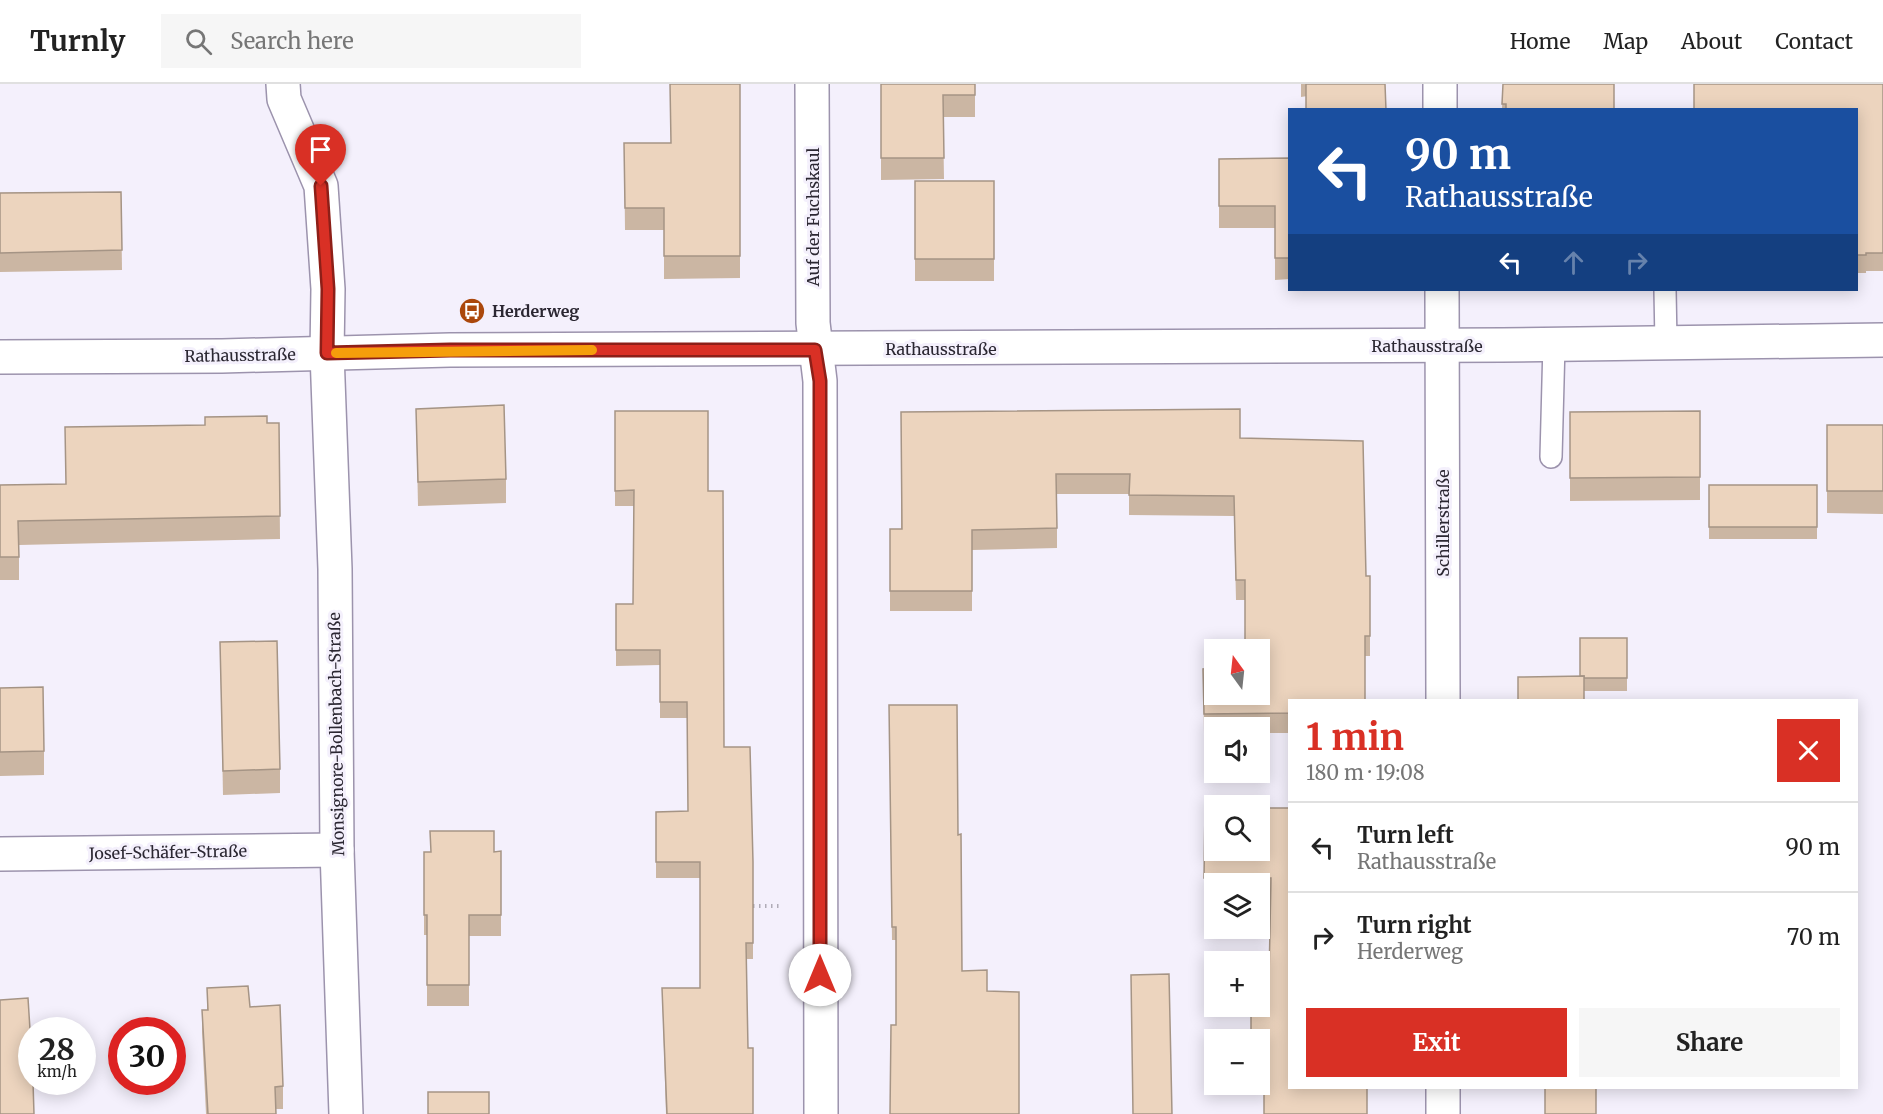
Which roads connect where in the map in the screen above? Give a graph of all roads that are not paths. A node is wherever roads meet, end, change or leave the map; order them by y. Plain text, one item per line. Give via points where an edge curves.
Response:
1 (283, 84) edge
2 (812, 84) edge
3 (1440, 84) edge
4 (1440, 108) edge
5 (1442, 291) edge
6 (1665, 291) edge
7 (1883, 340) edge
8 (1666, 343) junction
9 (1554, 344) junction
10 (1443, 345) junction
11 (815, 350) junction
12 (327, 353) junction
13 (0, 357) edge
14 (1551, 457) dead end
15 (1443, 699) edge
16 (337, 850) junction
17 (0, 854) edge
18 (1443, 1089) edge
19 (346, 1114) edge
20 (821, 1114) edge
21 (1443, 1114) edge

1 - 12 street via 284,99 321,186 328,289
2 - 11 street, Auf der Fuchskaul
3 - 4 street
5 - 10 street, Schillerstraße
6 - 8 lane
7 - 8 street, Rathausstraße
8 - 9 street, Rathausstraße
9 - 10 street, Rathausstraße
9 - 14 lane
10 - 11 street, Rathausstraße
10 - 15 street, Schillerstraße
11 - 12 street, Rathausstraße
11 - 20 street, Auf der Fuchskaul via 820,381
12 - 13 street, Rathausstraße
12 - 16 street, Monsignore-Bollenbach-Straße via 335,569
16 - 17 street, Josef-Schäfer-Straße
16 - 19 street, Monsignore-Bollenbach-Straße
18 - 21 street

